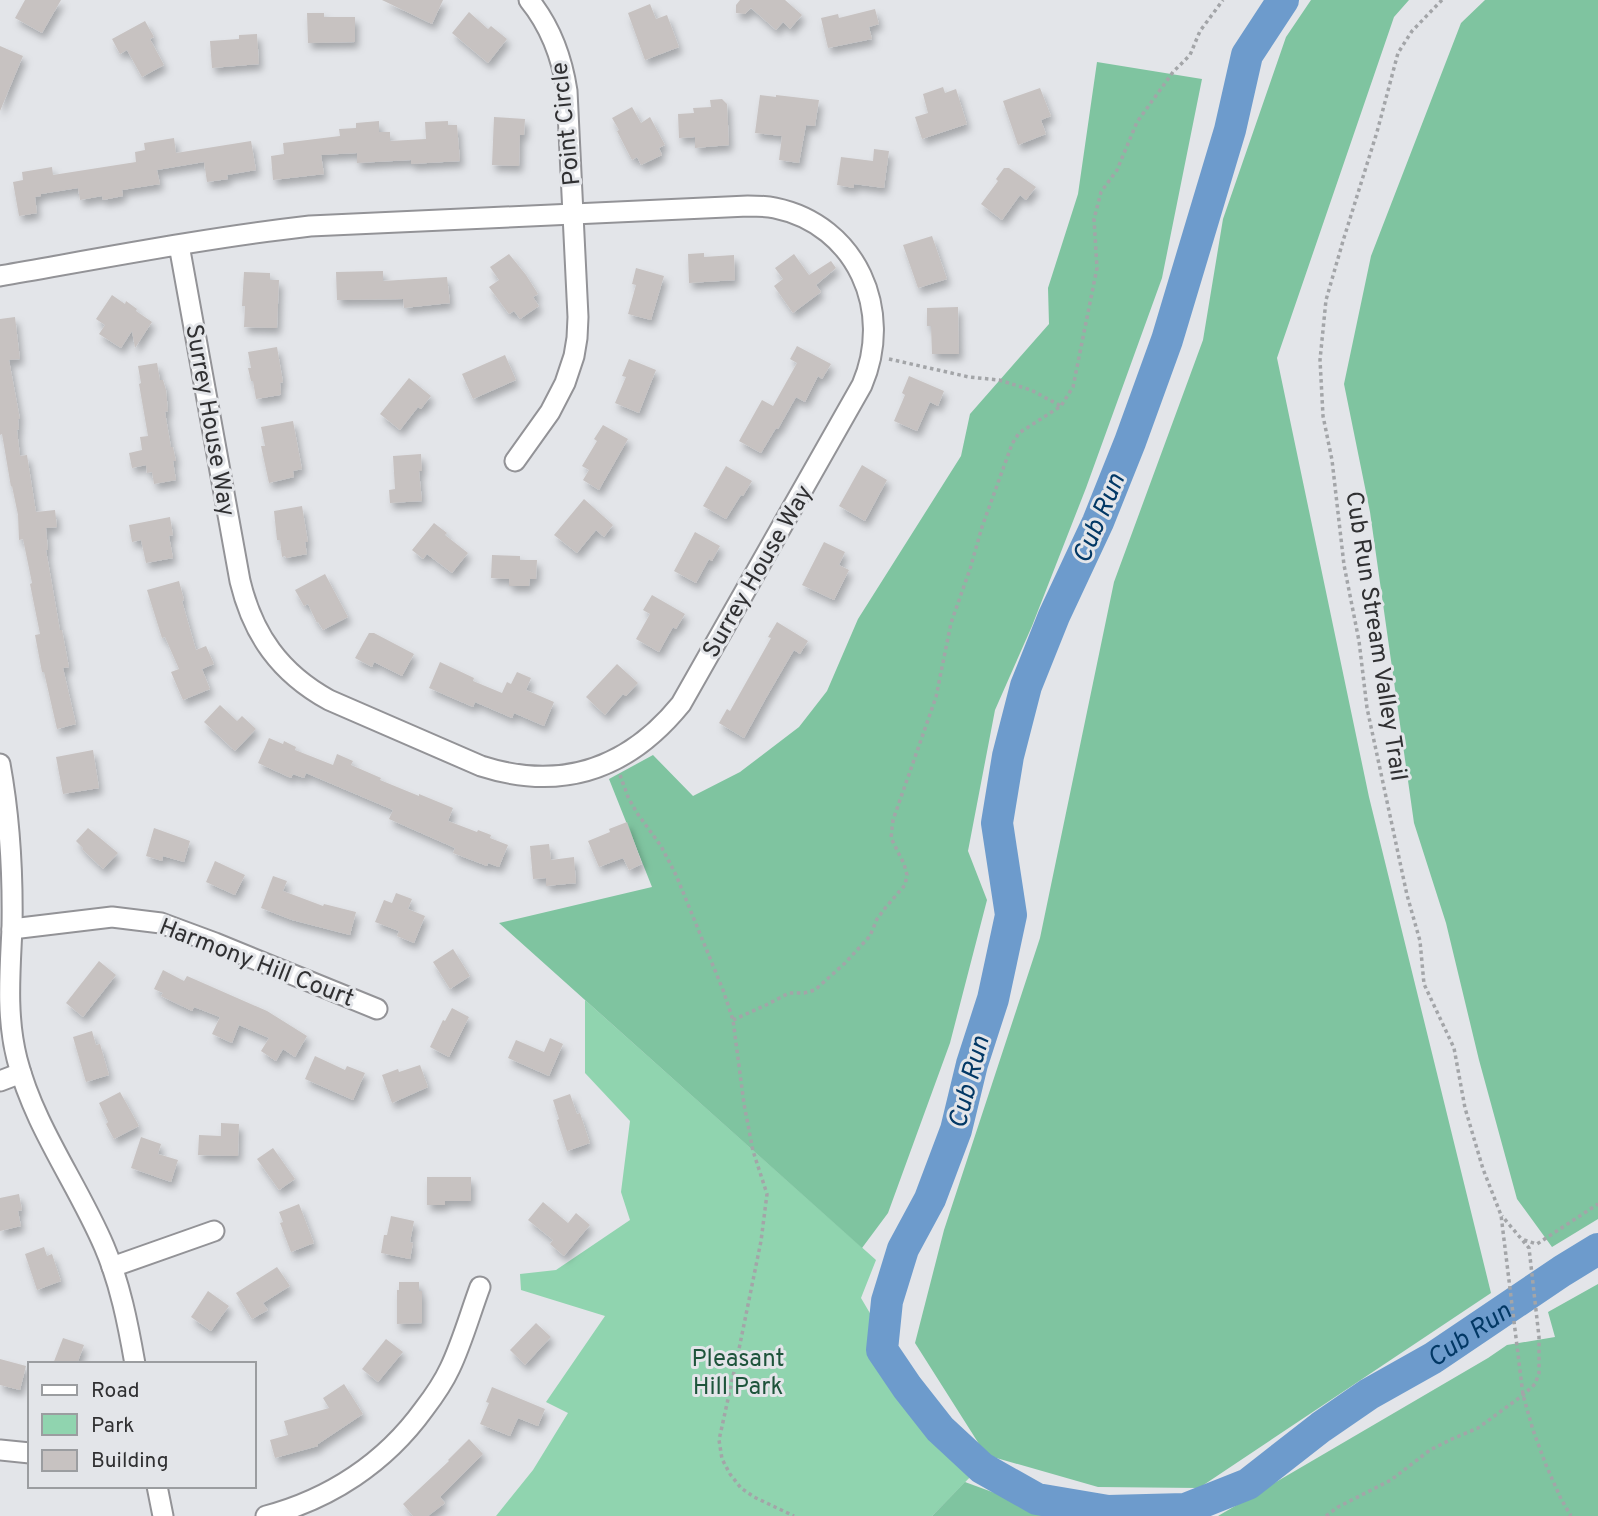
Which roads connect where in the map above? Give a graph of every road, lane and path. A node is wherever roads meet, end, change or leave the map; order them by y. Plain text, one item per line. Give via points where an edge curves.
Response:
1 (529, 0) edge
2 (1223, 0) edge
3 (1442, 0) edge
4 (573, 214) junction
5 (179, 244) junction
6 (0, 276) edge
7 (872, 356) junction
8 (1061, 406) junction
9 (515, 461) dead end
10 (613, 761) junction
11 (0, 764) edge
12 (12, 929) junction
13 (377, 1009) dead end
14 (733, 1020) junction
15 (21, 1073) junction
16 (0, 1081) edge
17 (1598, 1203) edge
18 (1502, 1215) junction
19 (214, 1231) dead end
20 (1522, 1239) junction
21 (112, 1267) junction
22 (480, 1287) dead end
23 (135, 1362) edge
24 (1523, 1395) junction
25 (0, 1450) edge
26 (28, 1452) edge
27 (157, 1488) edge
28 (163, 1516) edge
29 (266, 1516) edge
30 (794, 1516) edge
31 (1326, 1516) edge
32 (1571, 1516) edge

1 - 4 street, Point Circle via 553,39 564,71
2 - 8 path via 1200,31 1190,55 1137,122 1117,170 1101,192 1094,219 1097,268 1073,387
3 - 18 path, Cub Run Stream Valley Trail via 1398,53 1343,241 1326,300 1320,360 1322,416 1367,708 1420,941 1424,984 1454,1048 1479,1157
4 - 5 street, Surrey House Way via 310,226
4 - 7 street, Surrey House Way via 748,206 794,214 819,226 857,266 873,307
4 - 9 street, Point Circle via 579,317 574,356 550,412
5 - 6 street, Surrey House Way
5 - 10 street, Surrey House Way via 245,602 279,661 329,700 481,766 526,776 564,775
7 - 8 path via 999,380
7 - 10 street, Surrey House Way via 862,385 681,704 649,738
8 - 14 path via 1019,433 982,527 946,641 936,696 893,820 891,838 904,864 905,886 861,947 815,989 789,992
10 - 14 path via 628,797 676,875
11 - 12 street via 12,862
12 - 13 street, Harmony Hill Court via 112,916 160,923
12 - 15 street via 10,1007
14 - 30 path via 744,1104 767,1194 719,1440 722,1459 741,1488
15 - 16 street
15 - 21 street
17 - 20 path via 1537,1244
18 - 20 path
18 - 24 path, Cub Run Stream Valley Trail
19 - 21 street
20 - 24 path via 1529,1248 1539,1337 1539,1373
21 - 23 street
22 - 29 street via 450,1368 409,1430 373,1464 335,1489
24 - 31 path via 1478,1428 1430,1450 1391,1480
24 - 32 path, Cub Run Stream Valley Trail via 1546,1465
25 - 26 street
27 - 28 street

